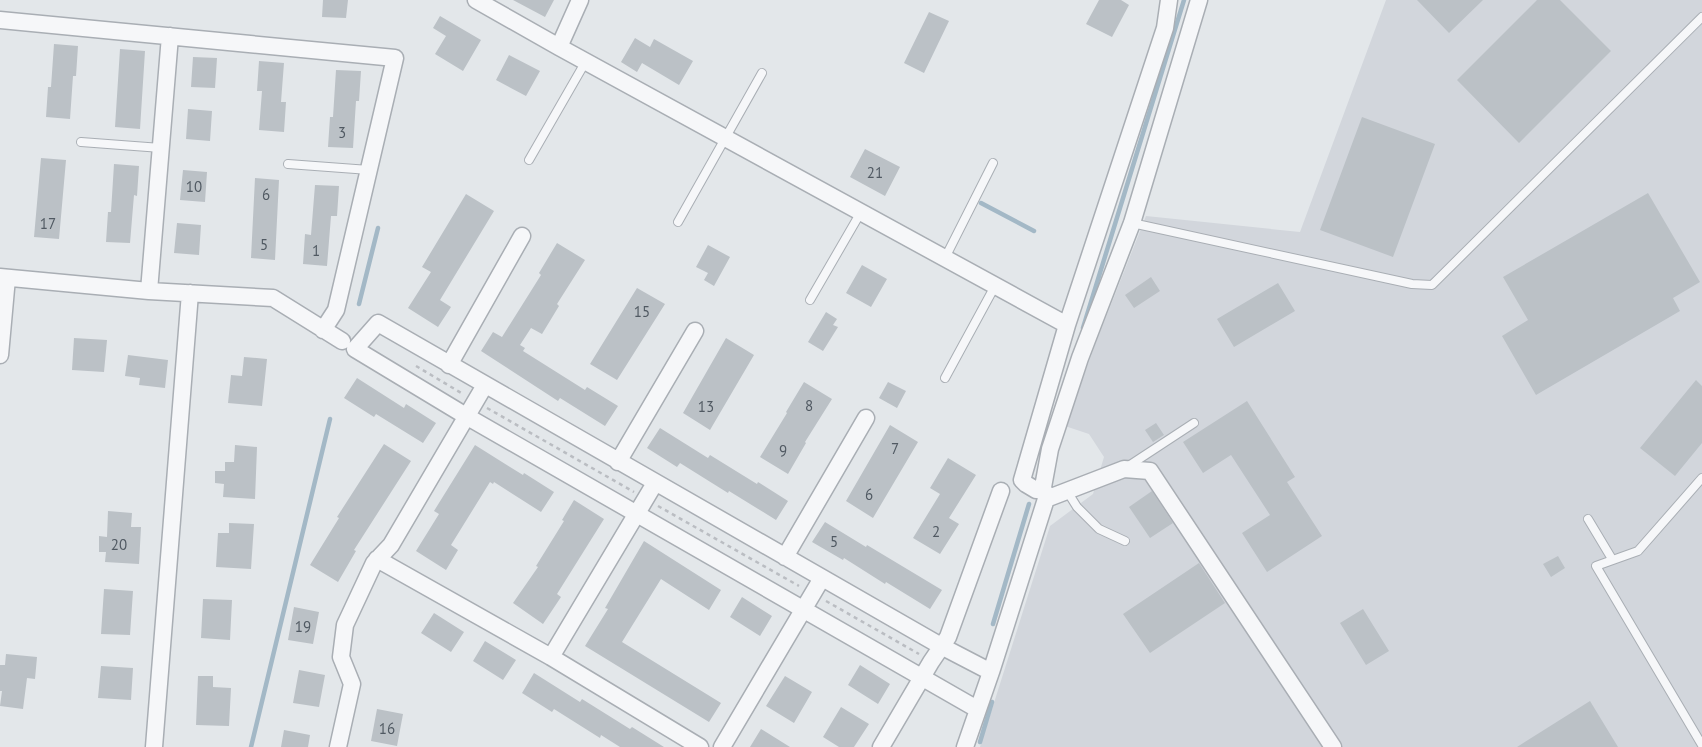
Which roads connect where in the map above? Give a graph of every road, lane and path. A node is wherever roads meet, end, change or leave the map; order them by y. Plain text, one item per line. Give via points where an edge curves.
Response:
1 (476, 0) edge
2 (580, 0) edge
3 (1169, 0) edge
4 (1199, 0) edge
5 (1702, 18) edge
6 (0, 20) edge
7 (170, 36) junction
8 (559, 47) junction
9 (586, 61) junction
10 (762, 73) dead end
11 (726, 139) junction
12 (81, 142) dead end
13 (161, 148) junction
14 (529, 160) dead end
15 (993, 163) dead end
16 (288, 164) dead end
17 (369, 170) junction
18 (861, 212) junction
19 (678, 222) dead end
20 (1132, 223) junction
21 (522, 236) dead end
22 (945, 258) junction
23 (3, 277) edge
24 (995, 286) junction
25 (149, 291) junction
26 (190, 293) junction
27 (810, 300) dead end
28 (1066, 325) junction
29 (323, 330) junction
30 (695, 331) dead end
31 (342, 341) dead end
32 (0, 355) edge
33 (414, 365) dead end
34 (449, 365) junction
35 (945, 378) dead end
36 (485, 385) junction
37 (475, 401) junction
38 (466, 416) junction
39 (866, 418) dead end
40 (1194, 423) dead end
41 (618, 462) junction
42 (1124, 469) junction
43 (1702, 478) edge
44 (655, 483) junction
45 (1001, 491) dead end
46 (1068, 491) junction
47 (1045, 493) junction
48 (645, 499) junction
49 (636, 513) junction
50 (1588, 519) dead end
51 (1125, 541) dead end
52 (785, 557) junction
53 (377, 559) junction
54 (1612, 559) junction
55 (822, 578) junction
56 (812, 594) junction
57 (804, 609) junction
58 (941, 646) junction
59 (551, 657) junction
60 (931, 662) junction
61 (991, 672) junction
62 (922, 676) junction
63 (977, 709) junction
64 (1702, 745) edge
65 (154, 747) edge
66 (338, 747) edge
67 (700, 747) edge
68 (722, 747) edge
69 (881, 747) edge
70 (965, 747) edge
71 (1333, 747) edge

1 - 8 street
2 - 8 street
3 - 28 street via 1165,28
4 - 20 street
5 - 20 lane via 1432,285 1412,284
6 - 7 street
7 - 13 street
7 - 17 street via 395,58
8 - 9 street
9 - 11 street
9 - 14 lane
10 - 11 lane
11 - 18 street
11 - 19 lane
12 - 13 lane
13 - 25 street
15 - 22 lane
16 - 17 lane
17 - 29 street via 336,310
18 - 22 street
18 - 27 lane
20 - 47 street via 1080,358 1050,449
21 - 34 street
22 - 24 street
23 - 25 street
23 - 32 street
24 - 28 street
24 - 35 lane
25 - 26 street
26 - 29 street via 273,298
26 - 65 street
28 - 47 street via 1022,480
29 - 31 street
30 - 41 street
33 - 37 path
34 - 36 street
34 - 38 street via 378,323 355,349
36 - 37 street
36 - 41 street
37 - 38 street
37 - 48 path
38 - 49 street
38 - 53 street via 391,545
39 - 52 street
40 - 42 lane
41 - 44 street
42 - 46 street
42 - 71 street via 1150,471
43 - 54 lane via 1638,551
44 - 48 street
44 - 52 street
45 - 58 street via 948,637
46 - 47 street
46 - 51 lane via 1077,507 1100,529
47 - 61 street
48 - 49 street
48 - 56 path
49 - 57 street
49 - 59 street
50 - 54 lane
52 - 55 street
53 - 59 street
53 - 66 street via 344,625 341,657 352,684
54 - 64 lane via 1596,566
55 - 56 street
55 - 58 street
56 - 57 street
56 - 60 path
57 - 62 street
57 - 68 street
58 - 60 street
58 - 61 street
59 - 67 street
60 - 62 street
61 - 63 street
62 - 63 street
62 - 69 street
63 - 70 street

